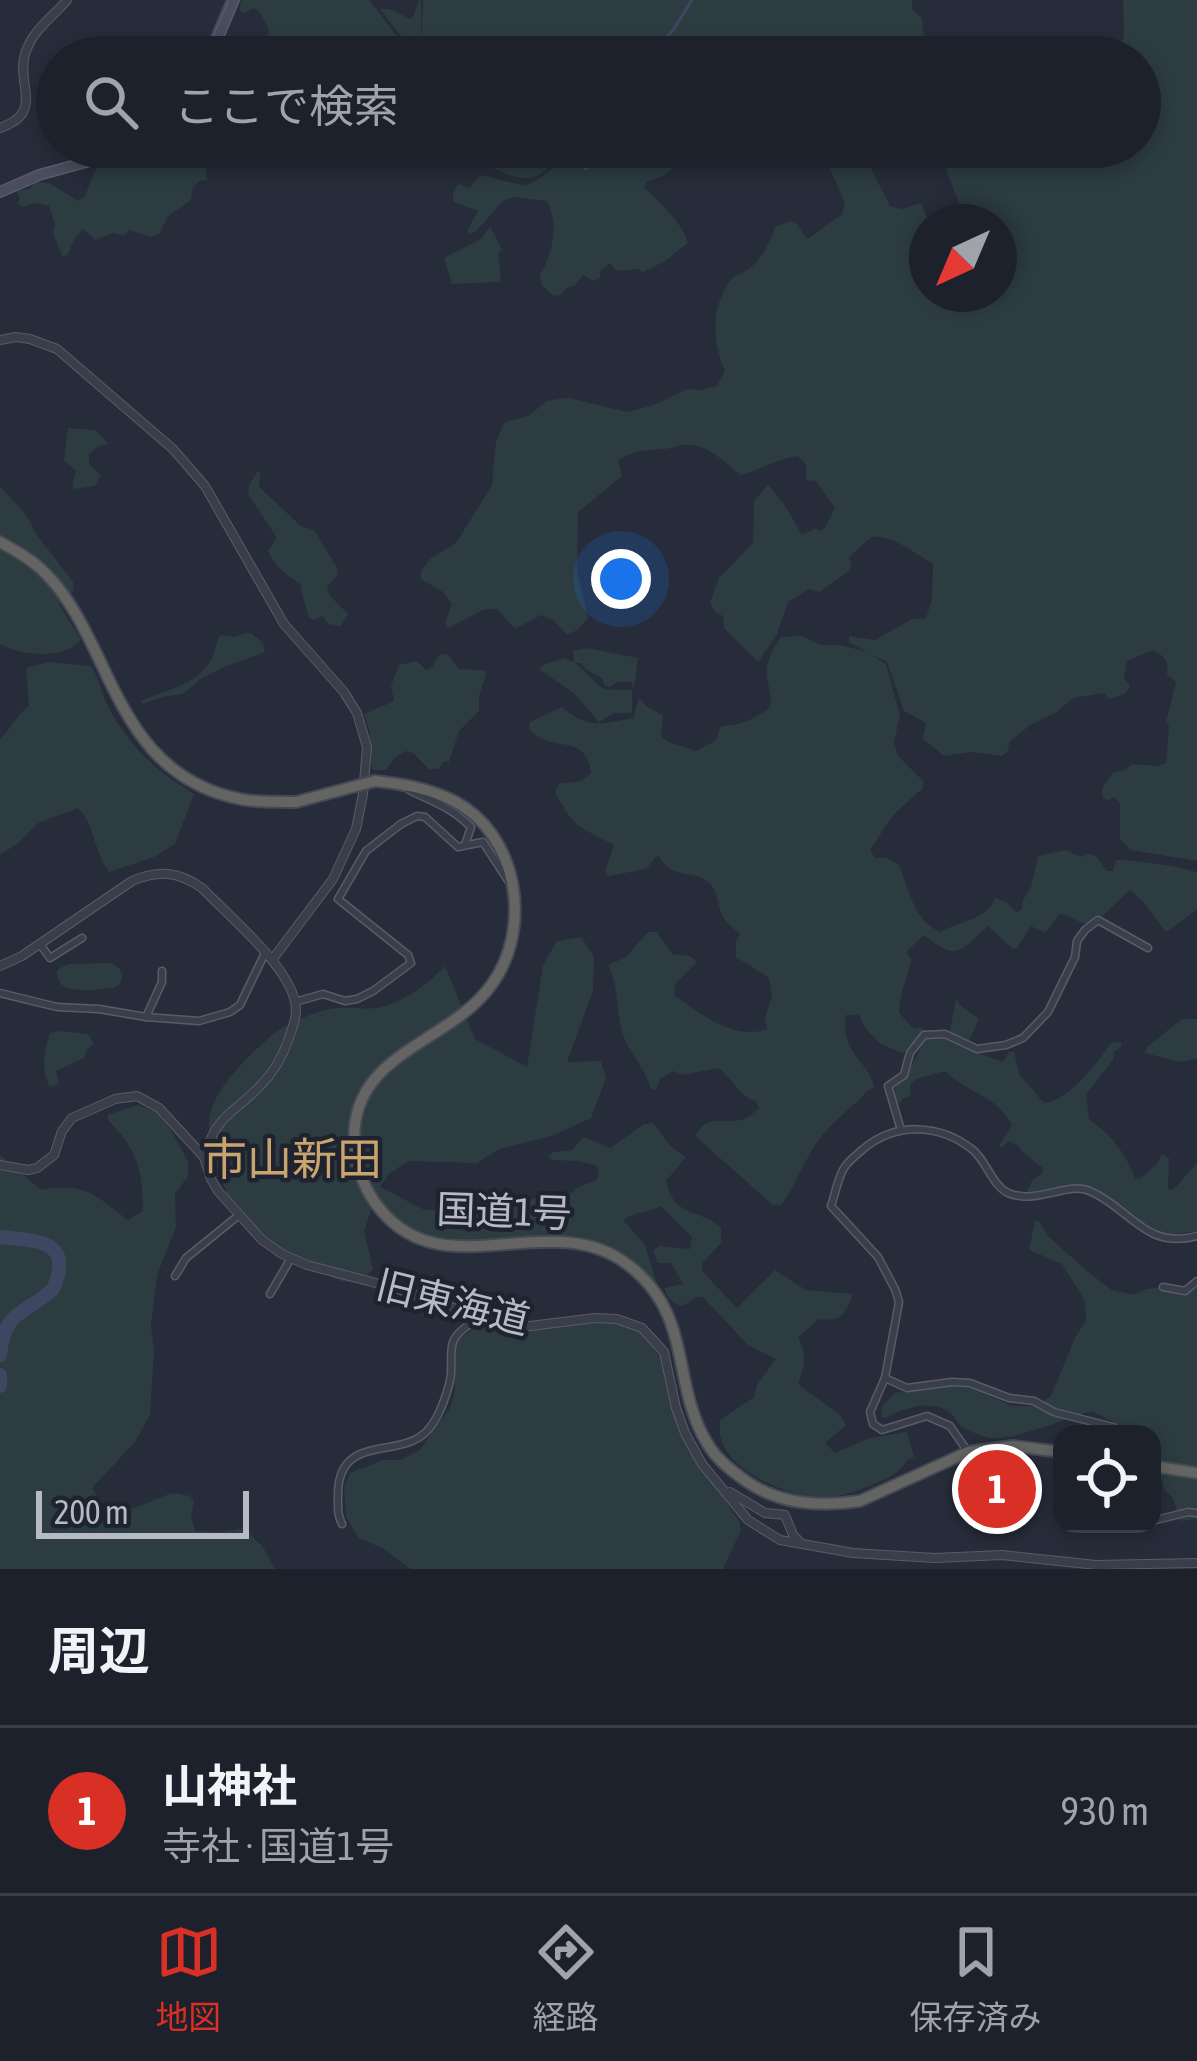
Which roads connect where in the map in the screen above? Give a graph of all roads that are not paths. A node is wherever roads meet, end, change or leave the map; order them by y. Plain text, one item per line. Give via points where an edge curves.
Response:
1 (67, 0) edge
2 (234, 0) edge
3 (218, 36) edge
4 (0, 128) edge
5 (64, 168) edge
6 (0, 192) edge
7 (0, 340) edge
8 (0, 542) edge
9 (400, 784) junction
10 (465, 845) junction
11 (513, 888) junction
12 (82, 938) dead end
13 (40, 944) junction
14 (1148, 948) dead end
15 (269, 957) junction
16 (0, 966) edge
17 (162, 971) dead end
18 (0, 993) edge
19 (296, 1002) junction
20 (146, 1017) junction
21 (901, 1130) junction
22 (204, 1157) junction
23 (0, 1165) edge
24 (239, 1215) junction
25 (1197, 1239) edge
26 (291, 1258) junction
27 (175, 1276) dead end
28 (1197, 1280) edge
29 (1163, 1287) dead end
30 (270, 1294) dead end
31 (480, 1317) junction
32 (885, 1378) junction
33 (1105, 1425) edge
34 (1053, 1451) edge
35 (968, 1452) junction
36 (1161, 1467) edge
37 (1197, 1473) edge
38 (724, 1488) junction
39 (754, 1508) junction
40 (787, 1511) junction
41 (1197, 1514) edge
42 (1161, 1519) edge
43 (748, 1520) junction
44 (342, 1524) dead end
45 (767, 1534) junction
46 (801, 1542) junction
47 (1197, 1563) edge

1 - 4 street via 36,31 24,56 23,112
2 - 3 main road
5 - 6 main road
7 - 15 street via 57,349 173,449 205,486 284,624 357,713 367,747 356,829 333,879
8 - 9 highway, 国道1号, bridge via 47,575 139,736 178,774 243,800 296,802 375,782
9 - 10 street via 460,817 470,827
9 - 11 highway, 国道1号 via 455,802 483,824 502,850
10 - 11 street via 483,842
10 - 19 street via 417,817 366,851 338,899 411,963 357,1000 323,994
11 - 40 highway, 国道1号 via 514,930 493,983 403,1051 369,1089 354,1129 360,1175 383,1214 423,1241 581,1243 622,1260 667,1309 706,1442
12 - 13 street via 50,958
13 - 15 street via 132,881 161,872 202,887
13 - 16 street
14 - 21 street via 1098,920 1076,941 1048,1012 1023,1038 977,1049 945,1034 924,1035 904,1075 887,1086
15 - 19 street
15 - 20 street via 230,1012 200,1021
17 - 20 street
18 - 20 street
19 - 22 street via 283,1055 220,1121
21 - 25 street via 957,1140 1011,1194 1080,1188 1151,1234
21 - 32 street via 844,1167 831,1206 878,1257 897,1295
22 - 23 street, 旧東海道 via 137,1096 72,1118 45,1164
22 - 24 street, 旧東海道
24 - 26 street, 旧東海道
24 - 27 street
26 - 30 street
26 - 31 street, 旧東海道
28 - 29 street via 1185,1291
31 - 38 street, 旧東海道 via 523,1327 617,1319 642,1328 664,1352 694,1450
31 - 44 street via 456,1336 430,1430 342,1468
32 - 33 street via 907,1388 970,1383
32 - 35 street via 872,1424 882,1430 927,1416 950,1426
34 - 35 highway, 国道1号
35 - 40 highway, 国道1号 via 860,1501
36 - 37 highway
38 - 39 street
38 - 43 street, 旧東海道
39 - 40 street
39 - 43 street
40 - 45 street via 778,1531
40 - 46 street
41 - 42 street
43 - 45 street, 旧東海道
45 - 46 street, 旧東海道
46 - 47 street, 旧東海道 via 935,1558

